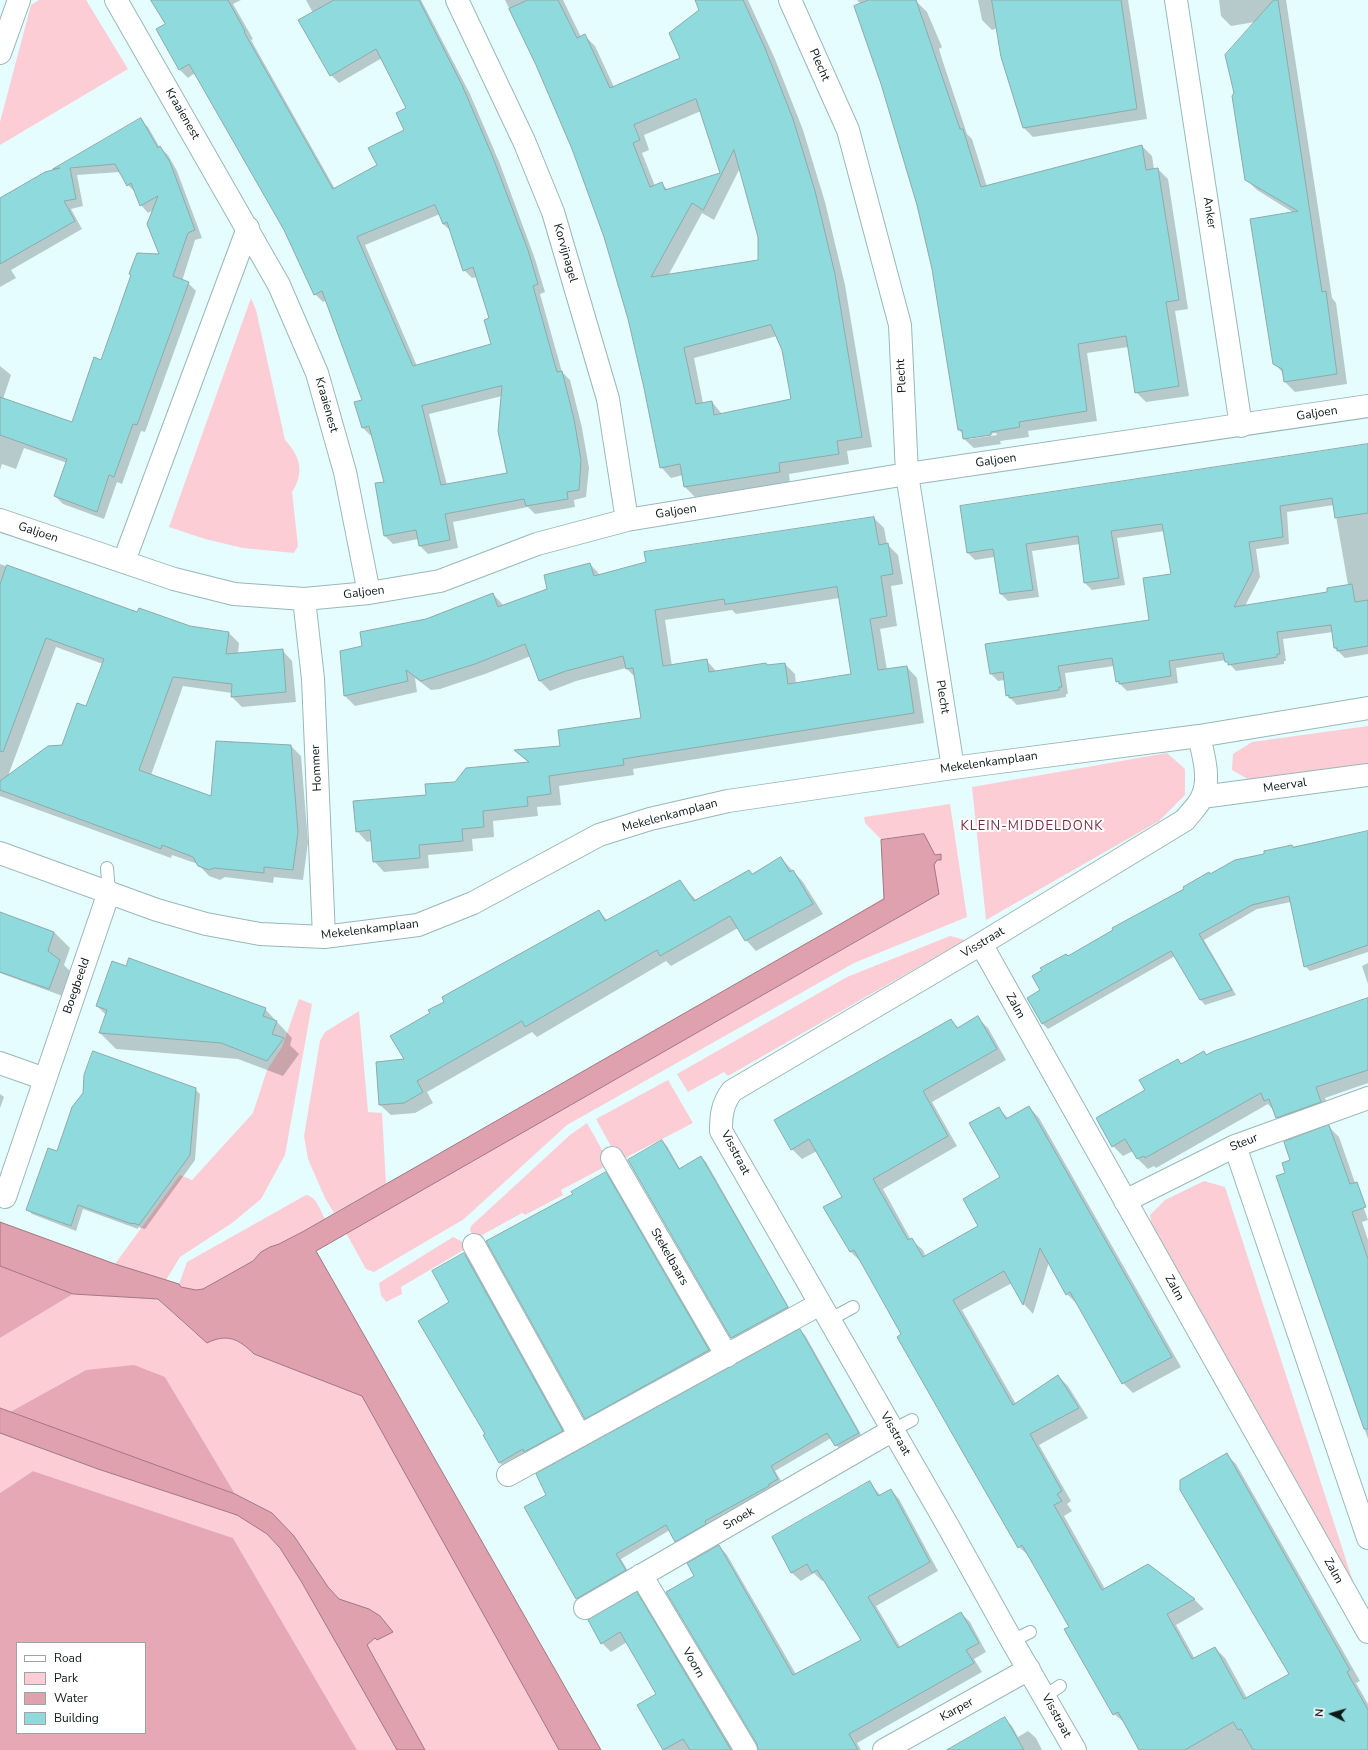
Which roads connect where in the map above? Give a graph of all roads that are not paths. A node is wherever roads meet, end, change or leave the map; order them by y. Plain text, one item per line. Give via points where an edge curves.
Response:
1 (18, 0) edge
2 (116, 0) edge
3 (457, 0) edge
4 (790, 0) edge
5 (1176, 0) edge
6 (0, 53) edge
7 (248, 228) junction
8 (1368, 406) edge
9 (1241, 426) junction
10 (907, 474) junction
11 (0, 520) edge
12 (627, 520) junction
13 (124, 561) junction
14 (369, 593) junction
15 (304, 599) junction
16 (1368, 708) edge
17 (1199, 736) junction
18 (953, 768) junction
19 (1368, 775) edge
20 (1202, 797) junction
21 (0, 853) edge
22 (107, 868) dead end
23 (109, 892) junction
24 (324, 937) junction
25 (981, 944) junction
26 (0, 1063) edge
27 (45, 1079) junction
28 (1368, 1098) edge
29 (1235, 1146) junction
30 (612, 1158) dead end
31 (5, 1197) dead end
32 (1125, 1201) junction
33 (474, 1245) dead end
34 (854, 1307) dead end
35 (825, 1312) junction
36 (727, 1356) junction
37 (902, 1425) junction
38 (580, 1436) junction
39 (508, 1475) dead end
40 (1368, 1538) edge
41 (641, 1576) junction
42 (586, 1608) dead end
43 (1368, 1632) edge
44 (1029, 1669) junction
45 (746, 1750) edge
46 (884, 1750) edge
47 (1075, 1750) edge

1 - 6 street
2 - 7 street, Kraaienest
3 - 12 street, Korvijnagel via 524,141 552,212 608,399
4 - 10 street, Plecht via 848,130 900,325
5 - 9 street, Anker
7 - 13 street
7 - 14 street, Kraaienest via 279,285 317,373 345,472
8 - 9 street, Galjoen
9 - 10 street, Galjoen
10 - 12 street, Galjoen
10 - 18 street, Plecht
11 - 13 street, Galjoen
12 - 14 street, Galjoen via 537,544 440,581
13 - 15 street, Galjoen via 174,579 234,594
14 - 15 street, Galjoen
15 - 24 street, Hommer via 313,679
16 - 17 street, Mekelenkamplaan
17 - 18 street, Mekelenkamplaan
17 - 20 street, Visstraat via 1206,763
18 - 24 street, Mekelenkamplaan via 728,801 650,819 599,835 474,903 418,925
19 - 20 street, Meerval
20 - 25 street, Visstraat via 1185,820
21 - 23 street, Mekelenkamplaan
22 - 23 lane
23 - 24 street, Mekelenkamplaan via 206,924 260,934
23 - 27 street, Boegbeeld
25 - 32 street, Zalm
25 - 35 street, Visstraat via 732,1091 726,1099 720,1115 721,1131
26 - 27 street
27 - 31 street, Boegbeeld
28 - 29 street, Steur
29 - 32 street, Steur
29 - 40 street
30 - 36 street, Stekelbaars
32 - 43 street, Zalm
33 - 38 street
34 - 35 lane
35 - 36 street
35 - 37 street, Visstraat
36 - 38 street
37 - 41 street, Snoek
37 - 44 street, Visstraat via 1021,1637
38 - 39 street
41 - 42 street, Snoek
41 - 45 street, Voorn
44 - 46 street, Karper
44 - 47 street, Visstraat via 1052,1691

